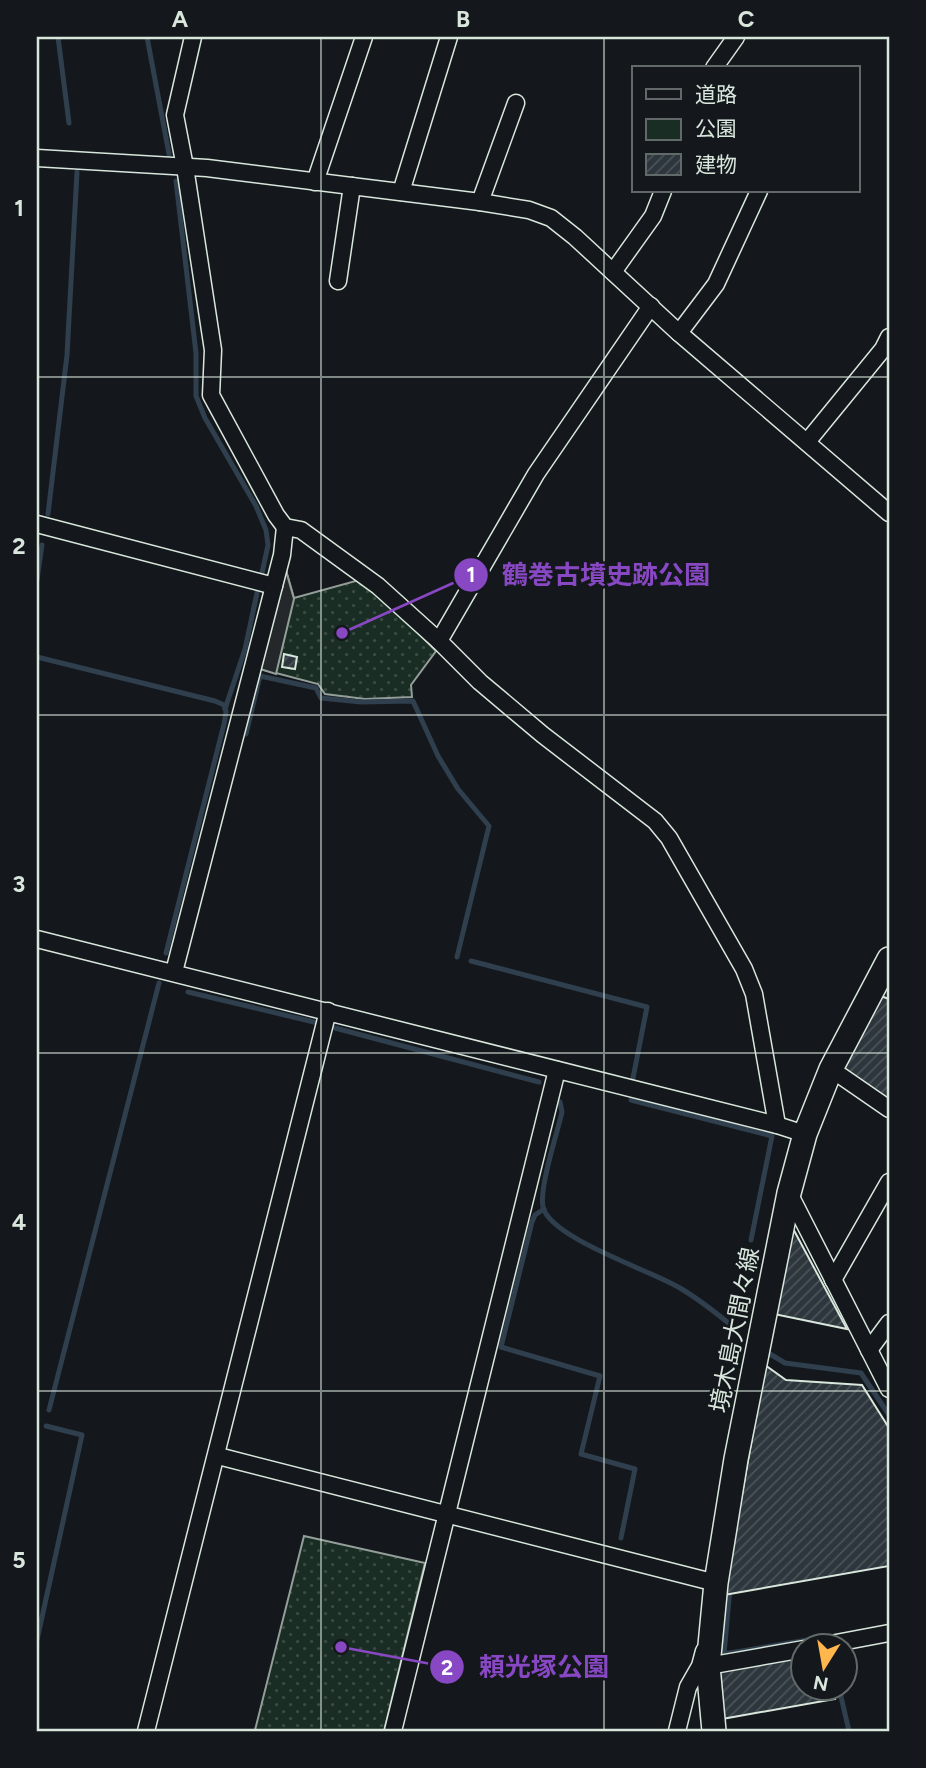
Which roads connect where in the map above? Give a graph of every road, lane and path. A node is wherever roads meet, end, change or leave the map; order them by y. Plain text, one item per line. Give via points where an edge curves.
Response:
1 (193, 37) edge
2 (364, 37) edge
3 (449, 37) edge
4 (736, 37) edge
5 (715, 66) edge
6 (516, 103) dead end
7 (37, 158) edge
8 (185, 167) junction
9 (315, 182) junction
10 (352, 186) junction
11 (401, 192) junction
12 (663, 192) edge
13 (759, 192) edge
14 (480, 202) junction
15 (613, 272) junction
16 (338, 281) dead end
17 (650, 306) junction
18 (679, 333) junction
19 (887, 346) edge
20 (807, 442) junction
21 (889, 513) edge
22 (37, 524) edge
23 (285, 527) junction
24 (274, 586) junction
25 (439, 641) junction
26 (37, 939) edge
27 (889, 959) edge
28 (174, 972) junction
29 (882, 987) edge
30 (328, 1011) junction
31 (831, 1069) junction
32 (557, 1070) junction
33 (889, 1109) edge
34 (777, 1125) junction
35 (806, 1134) junction
36 (889, 1182) edge
37 (789, 1193) junction
38 (833, 1280) junction
39 (889, 1323) edge
40 (869, 1350) junction
41 (889, 1389) edge
42 (218, 1456) junction
43 (446, 1514) junction
44 (716, 1583) junction
45 (710, 1631) junction
46 (889, 1633) edge
47 (860, 1638) edge
48 (790, 1650) edge
49 (708, 1666) junction
50 (146, 1731) edge
51 (393, 1731) edge
52 (677, 1731) edge
53 (714, 1731) edge

1 - 8 street via 175,115
2 - 9 street
3 - 11 street
4 - 5 street
6 - 14 street
7 - 8 street
8 - 9 street
8 - 23 street via 214,350 211,395
9 - 10 street
10 - 11 street
10 - 16 street
11 - 14 street
12 - 15 street via 653,216
13 - 18 street via 716,284
14 - 15 street via 551,218
15 - 17 street
17 - 18 street
17 - 25 street via 536,474
18 - 20 street
19 - 20 street
20 - 21 street
22 - 24 street
23 - 24 street
23 - 25 street via 301,530 378,586
24 - 28 street
25 - 34 street via 543,735 655,821 668,838 754,994
26 - 28 street
27 - 29 main road, 境木島大間々線
28 - 30 street
29 - 31 main road, 境木島大間々線
30 - 32 street
30 - 42 street
31 - 33 street
31 - 35 main road, 境木島大間々線
32 - 34 street
32 - 43 street
34 - 35 street
35 - 37 main road, 境木島大間々線
36 - 38 street
37 - 38 street
37 - 44 main road, 境木島大間々線
38 - 40 street
39 - 40 street
40 - 41 street
42 - 43 street
42 - 50 street
43 - 44 street
43 - 51 street
44 - 45 main road, 境木島大間々線
45 - 49 main road, 境木島大間々線
45 - 52 street
46 - 47 street
48 - 49 street
49 - 53 main road, 境木島大間々線

